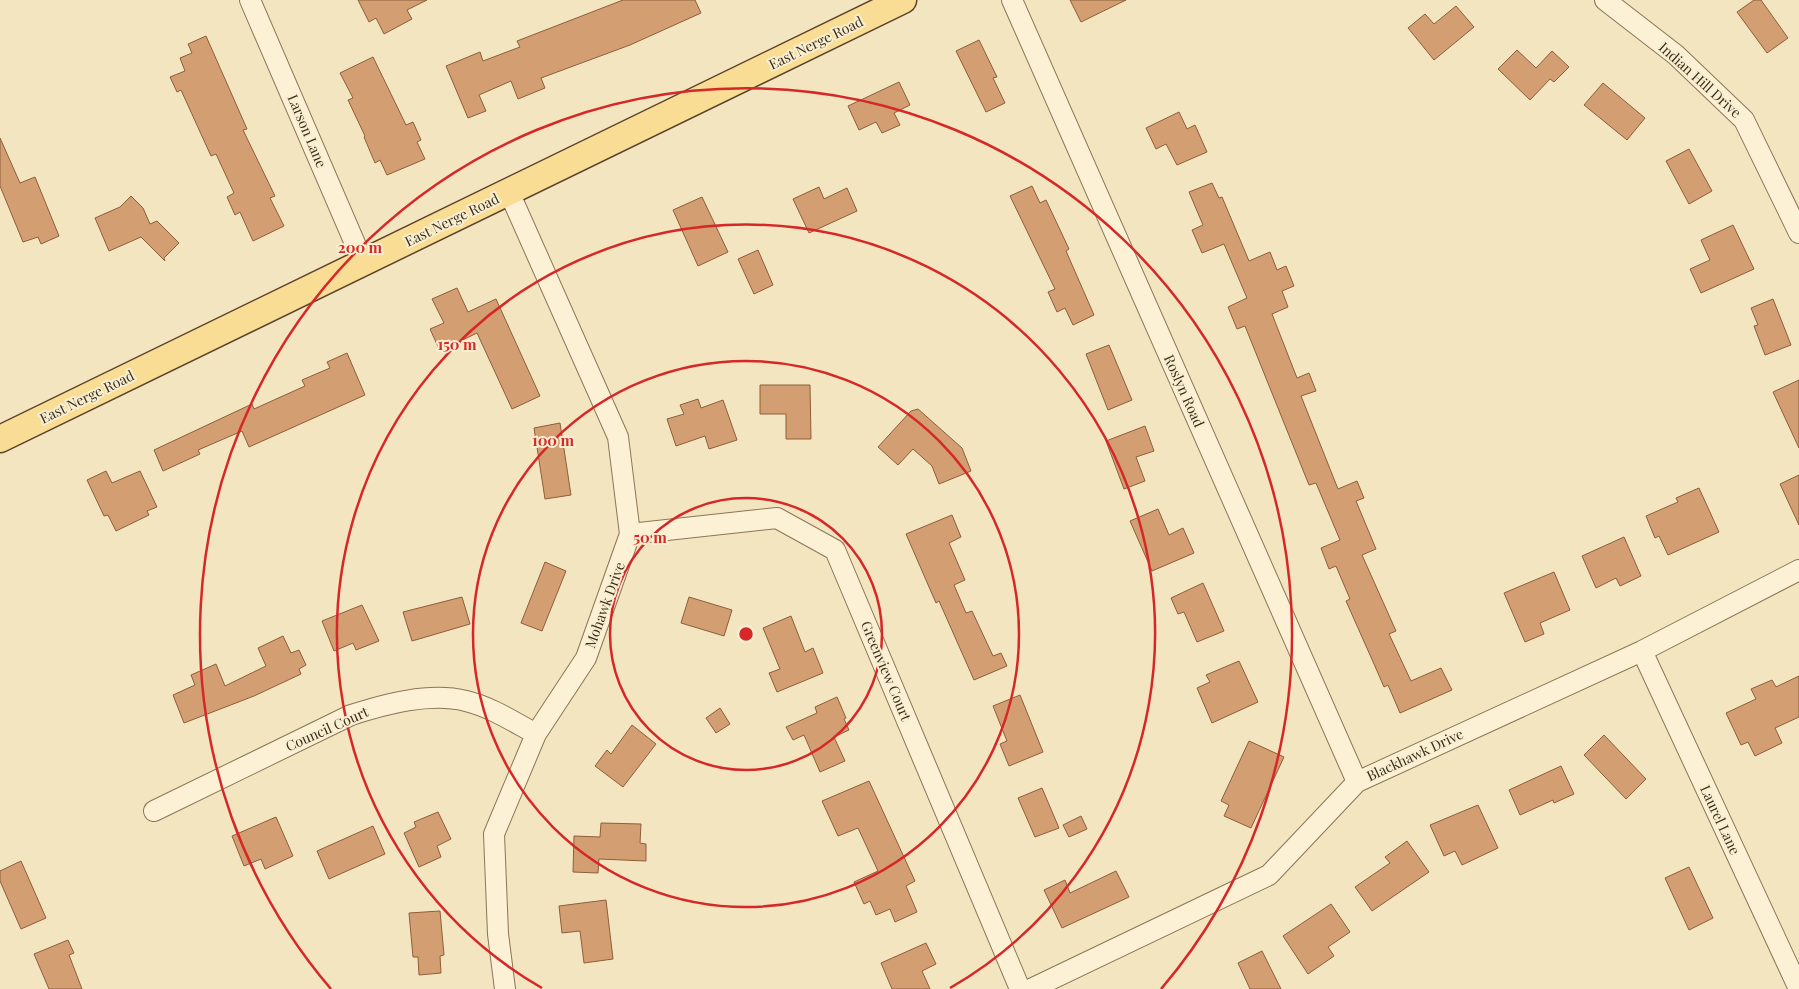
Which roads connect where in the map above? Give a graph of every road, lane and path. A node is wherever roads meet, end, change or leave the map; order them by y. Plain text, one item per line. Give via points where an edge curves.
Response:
1 (250, 0) edge
2 (903, 0) edge
3 (1012, 0) edge
4 (1605, 0) edge
5 (509, 192) junction
6 (1799, 233) edge
7 (363, 262) junction
8 (0, 439) edge
9 (630, 534) junction
10 (1799, 570) edge
11 (1642, 651) junction
12 (536, 734) junction
13 (1357, 782) junction
14 (154, 811) dead end
15 (505, 989) edge
16 (1020, 989) edge
17 (1031, 989) edge
18 (1799, 989) edge

1 - 7 street, Larson Lane
2 - 5 main road, East Nerge Road
3 - 13 street, Roslyn Road
4 - 6 street, Indian Hill Drive via 1676,55 1744,120
5 - 7 main road, East Nerge Road
5 - 9 street, Mohawk Drive via 618,437
7 - 8 main road, East Nerge Road
9 - 12 street, Mohawk Drive via 586,658
9 - 16 street, Greenview Court via 777,518 835,550
10 - 11 street, Blackhawk Drive
11 - 13 street, Blackhawk Drive
11 - 18 street, Laurel Lane
12 - 14 street, Council Court via 466,701 439,698 371,709
12 - 15 street, Mohawk Drive via 494,834 498,934
13 - 17 street, Blackhawk Drive via 1269,875

